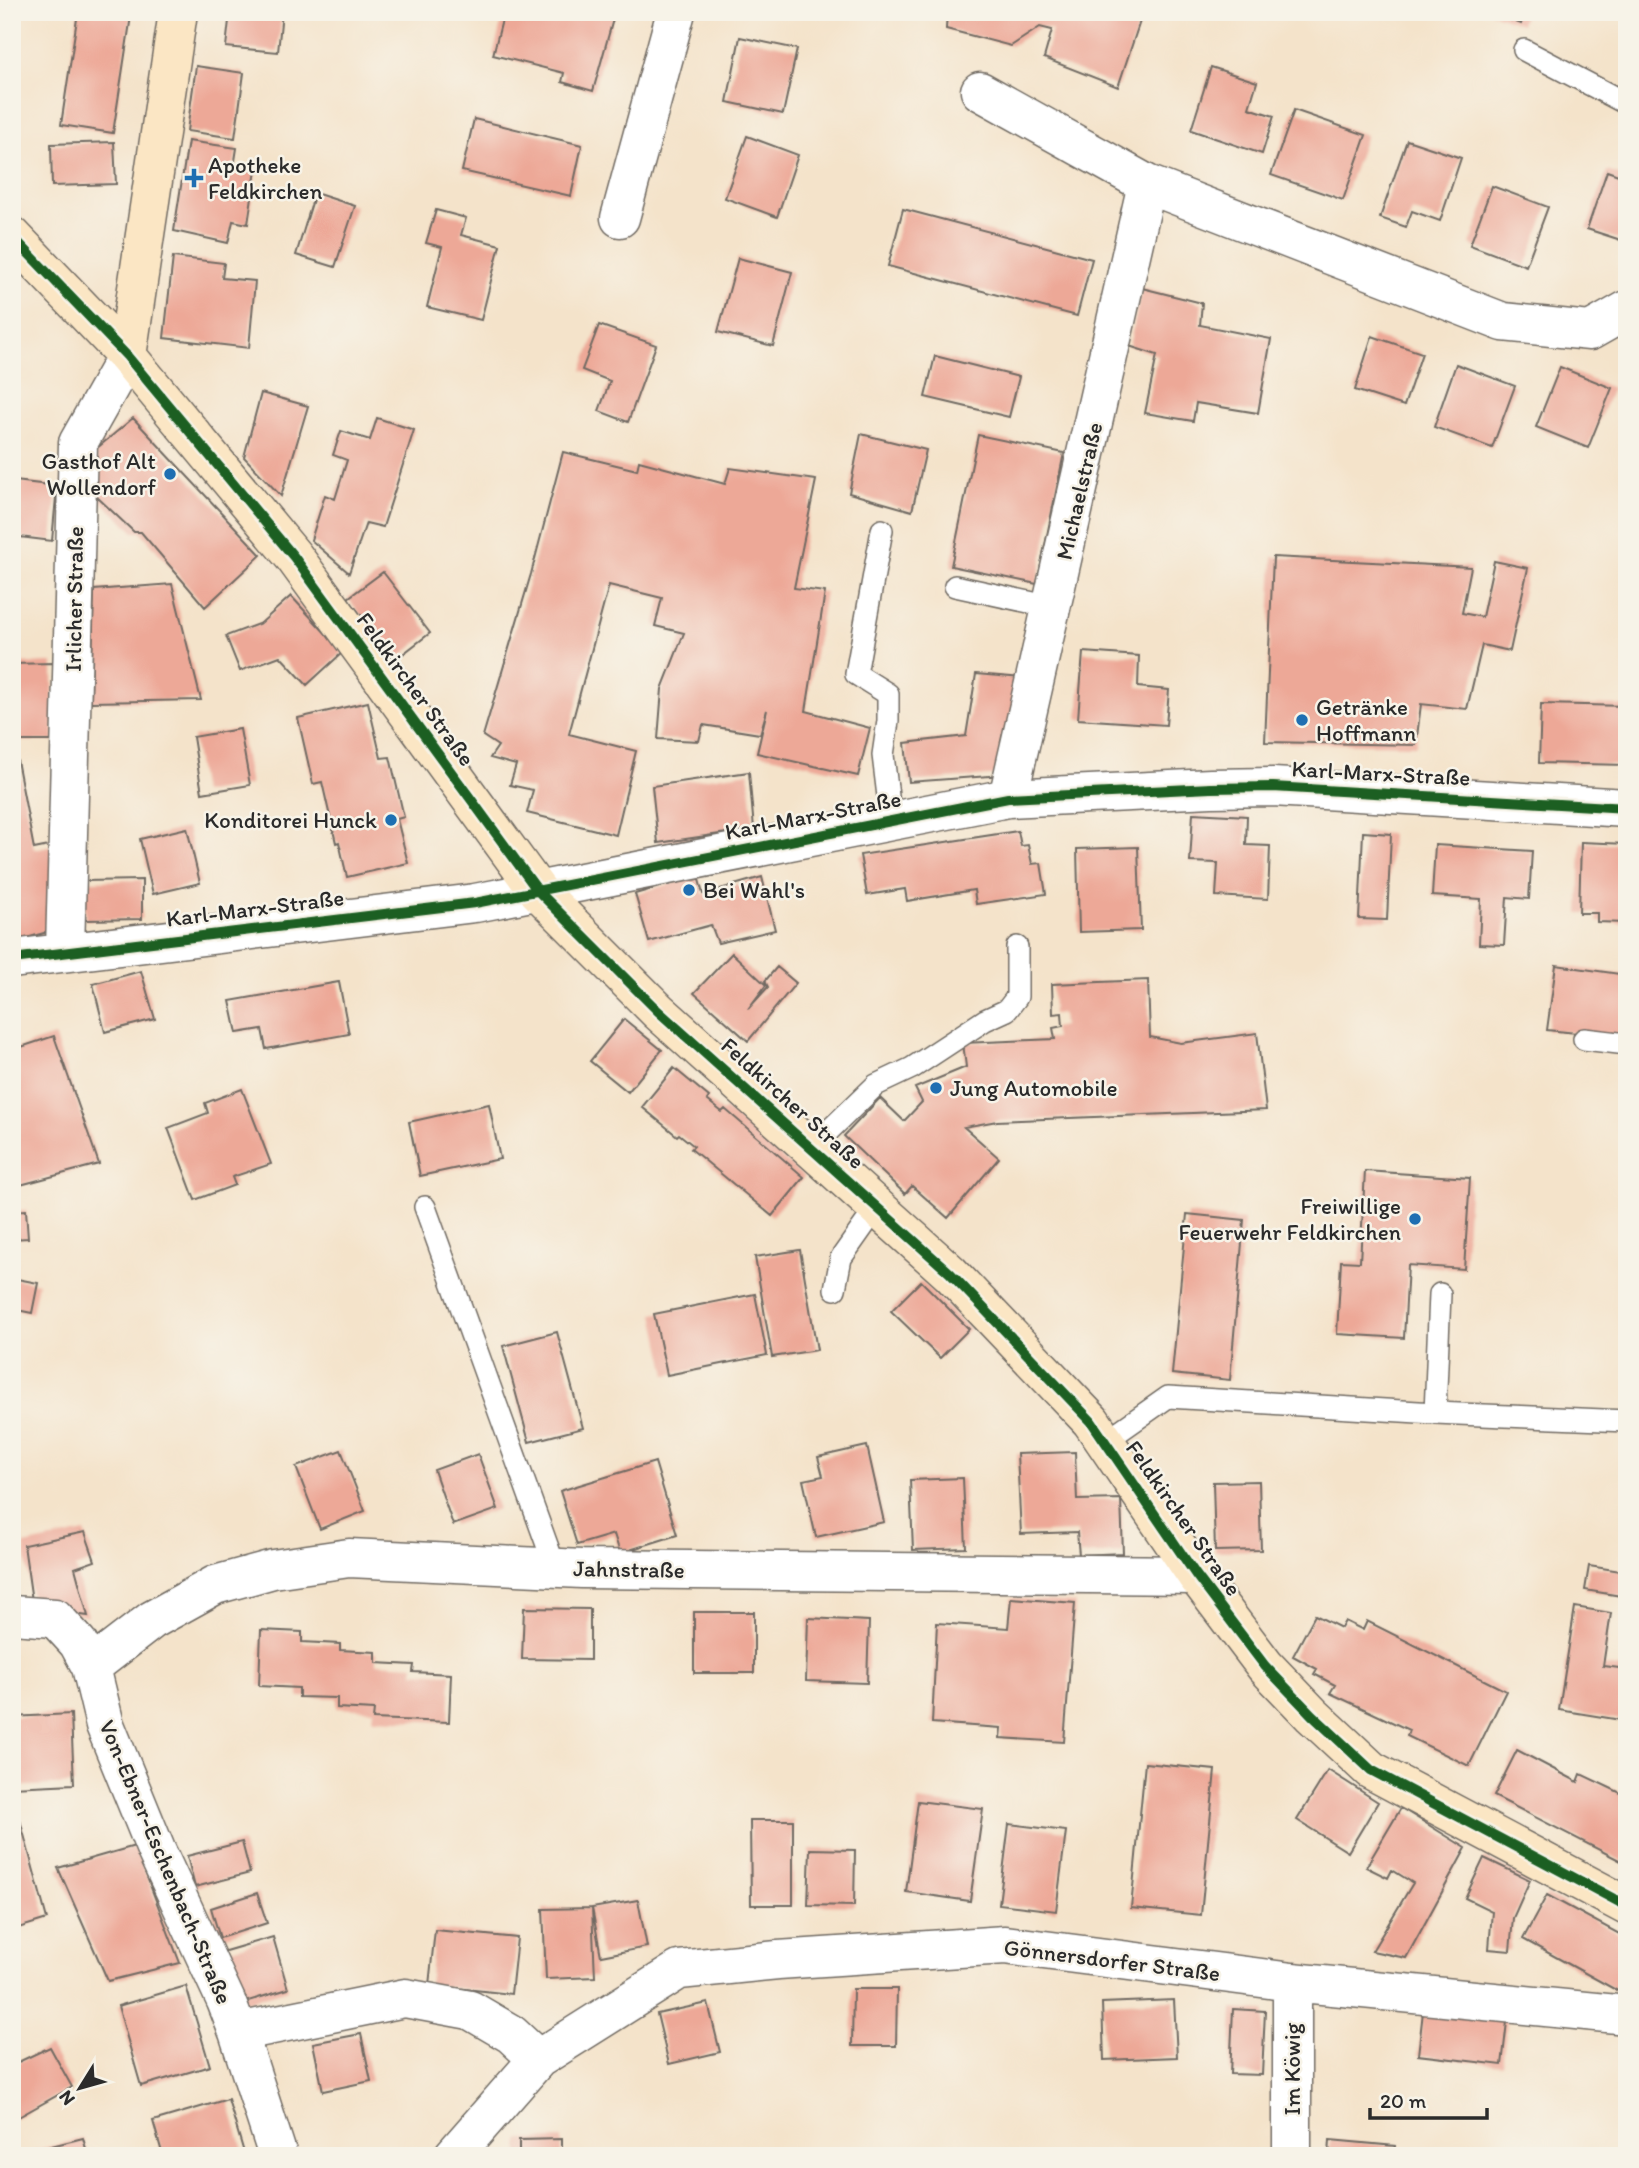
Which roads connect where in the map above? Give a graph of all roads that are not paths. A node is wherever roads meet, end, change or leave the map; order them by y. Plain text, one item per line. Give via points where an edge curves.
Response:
1 (178, 12) edge
2 (676, 12) edge
3 (1524, 50) dead end
4 (980, 91) dead end
5 (1627, 104) edge
6 (1147, 184) junction
7 (620, 218) dead end
8 (12, 236) edge
9 (1627, 310) edge
10 (127, 356) junction
11 (882, 530) dead end
12 (955, 586) dead end
13 (1052, 607) junction
14 (1009, 798) junction
15 (1627, 808) edge
16 (891, 821) junction
17 (537, 891) junction
18 (1017, 947) dead end
19 (65, 951) junction
20 (12, 959) edge
21 (1584, 1039) dead end
22 (1627, 1044) edge
23 (811, 1148) junction
24 (877, 1207) junction
25 (425, 1208) dead end
26 (835, 1289) dead end
27 (1440, 1294) dead end
28 (1435, 1413) junction
29 (1627, 1421) edge
30 (1104, 1441) junction
31 (555, 1567) junction
32 (1196, 1574) junction
33 (12, 1615) edge
34 (91, 1667) junction
35 (1627, 1906) edge
36 (1292, 1982) junction
37 (1627, 2015) edge
38 (238, 2032) junction
39 (538, 2059) junction
40 (278, 2156) edge
41 (453, 2156) edge
42 (1292, 2156) edge

1 - 10 street, Irlicher Straße
2 - 7 street
3 - 5 lane
4 - 6 street
6 - 9 street via 1503,323 1590,331
6 - 13 street, Michaelstraße
8 - 10 street, Feldkircher Straße
10 - 17 street, Feldkircher Straße via 294,557
10 - 19 street, Irlicher Straße via 78,443
11 - 16 lane via 856,674 888,694 883,755
12 - 13 lane
13 - 14 street, Michaelstraße
14 - 15 street, Karl-Marx-Straße via 1273,787
14 - 16 street, Karl-Marx-Straße
16 - 17 street, Karl-Marx-Straße
17 - 19 street, Karl-Marx-Straße via 461,905
17 - 23 street, Feldkircher Straße via 658,1011
18 - 23 lane via 1017,997 1007,1010 876,1085
19 - 20 street, Karl-Marx-Straße
21 - 22 lane
23 - 24 street, Feldkircher Straße
24 - 26 lane via 841,1258
24 - 30 street, Feldkircher Straße via 950,1273 1091,1421
25 - 31 lane
27 - 28 lane
28 - 29 lane
28 - 30 lane via 1168,1397
30 - 32 street, Feldkircher Straße
31 - 32 street, Jahnstraße
31 - 34 street, Jahnstraße via 349,1558 273,1569 215,1585 152,1620
32 - 35 street, Feldkircher Straße via 1265,1666 1371,1770
33 - 34 street, Von-Ebner-Eschenbach-Straße via 55,1618 78,1643
34 - 38 street, Von-Ebner-Eschenbach-Straße via 105,1725
36 - 37 street, Gönnersdorfer Straße
36 - 39 street, Gönnersdorfer Straße via 1005,1945 678,1970
36 - 42 street, Im Köwig
38 - 39 street via 404,1998 470,2010 511,2034
38 - 40 street, Von-Ebner-Eschenbach-Straße
39 - 41 street, Gönnersdorfer Straße

